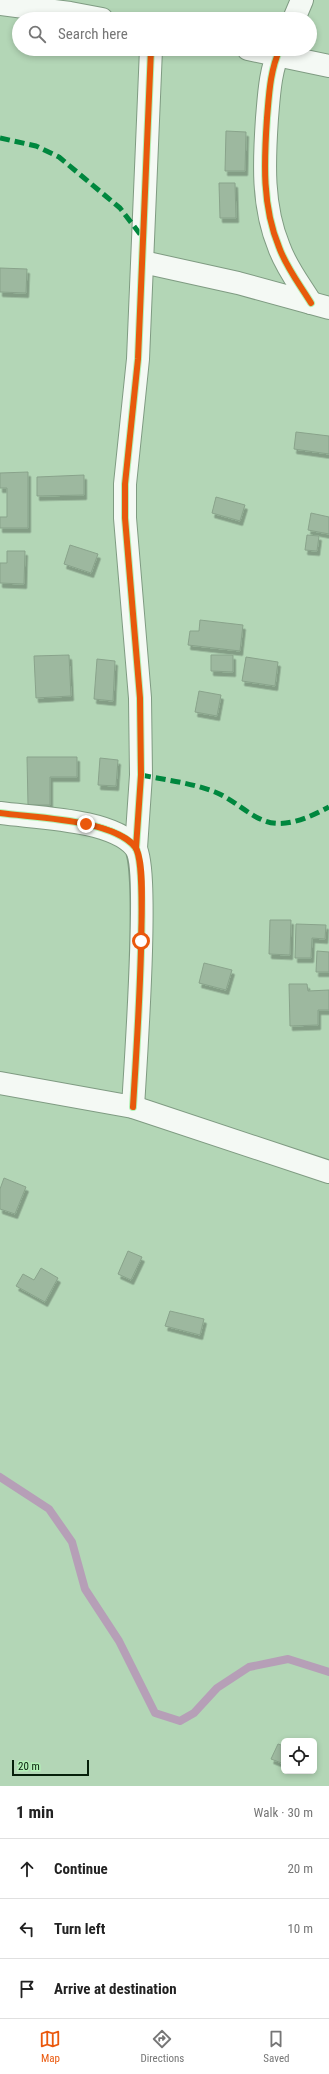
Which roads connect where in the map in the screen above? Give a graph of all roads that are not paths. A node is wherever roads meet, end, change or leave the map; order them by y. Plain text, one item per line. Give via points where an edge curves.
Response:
1 (302, 0) edge
2 (0, 4) edge
3 (71, 6) edge
4 (85, 12) edge
5 (297, 12) edge
6 (151, 56) edge
7 (278, 56) edge
8 (293, 56) edge
9 (329, 66) edge
10 (143, 262) junction
11 (320, 305) edge
12 (0, 814) edge
13 (136, 848) junction
14 (0, 1083) edge
15 (133, 1107) junction
16 (329, 1172) edge

1 - 5 street
2 - 3 street
3 - 4 street
6 - 10 street
7 - 11 street via 270,87 267,126 268,213 279,248
8 - 9 street
10 - 11 street via 238,283
10 - 13 street via 138,359 124,518 140,698 141,775
12 - 13 street via 106,828
13 - 15 street via 141,879 141,934
14 - 15 street
15 - 16 street

